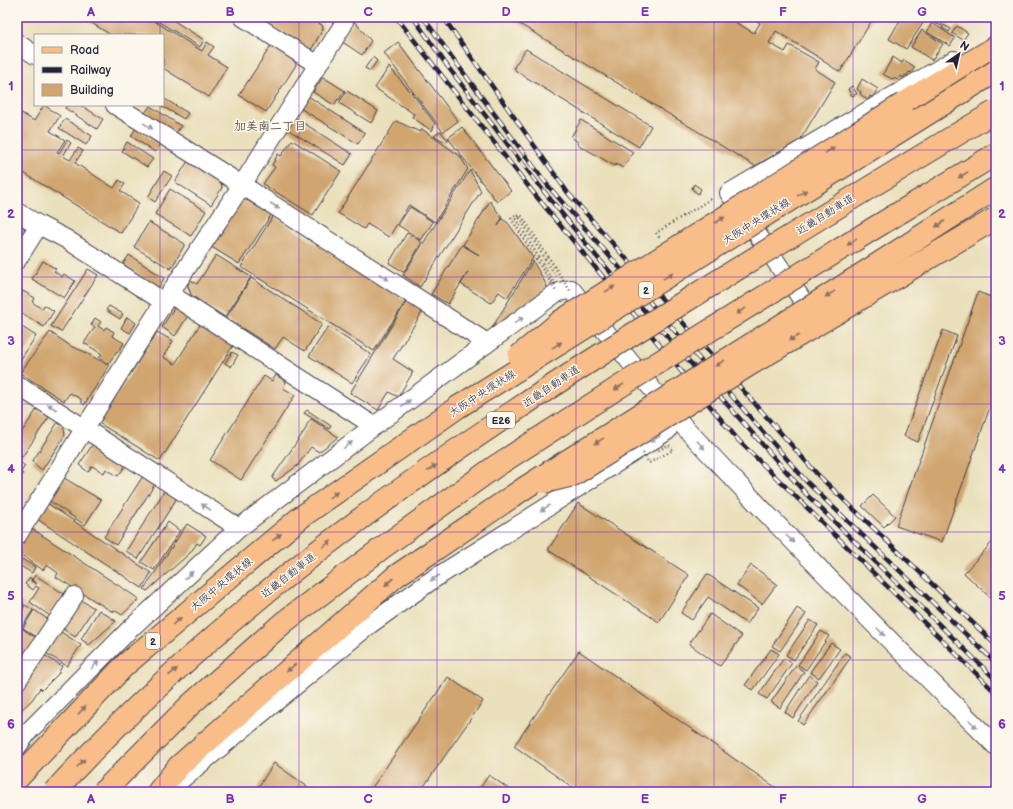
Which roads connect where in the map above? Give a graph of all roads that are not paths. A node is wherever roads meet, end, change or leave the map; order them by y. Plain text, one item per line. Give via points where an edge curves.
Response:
1 (243, 17) edge
2 (345, 17) edge
3 (996, 40) edge
4 (17, 43) edge
5 (996, 47) edge
6 (34, 54) edge
7 (318, 65) junction
8 (996, 71) edge
9 (117, 106) edge
10 (996, 111) edge
11 (996, 154) edge
12 (242, 185) junction
13 (996, 188) edge
14 (17, 212) edge
15 (996, 218) edge
16 (39, 226) junction
17 (996, 227) edge
18 (17, 260) edge
19 (167, 298) junction
20 (487, 343) junction
21 (17, 385) edge
22 (458, 407) junction
23 (674, 416) junction
24 (374, 426) junction
25 (85, 429) junction
26 (526, 487) junction
27 (239, 528) junction
28 (17, 536) edge
29 (74, 596) dead end
30 (17, 681) edge
31 (23, 729) edge
32 (48, 746) junction
33 (996, 746) edge
34 (17, 748) edge
35 (17, 779) edge
36 (54, 792) edge
37 (103, 792) edge
38 (158, 792) edge
39 (166, 792) edge

1 - 7 street
2 - 7 street
3 - 17 street via 971,50 729,193 824,331
4 - 6 street
22 -> 5 main road, 2, bridge via 561,321
7 - 12 street
22 -> 8 main road, 大阪中央環状線 / 2, bridge
9 -> 12 street
36 -> 10 main road, 近畿自動車道 / E26, bridge via 162,683 260,596 361,518 587,362 856,194
11 -> 37 main road, bridge via 496,466 284,622 190,705
12 - 19 street
12 -> 20 street
13 -> 26 main road, bridge
14 - 16 street
15 -> 26 main road, bridge via 748,365 573,475
16 - 18 street
16 - 19 street
19 - 24 street
19 - 25 street
20 -> 23 street via 556,293 571,289
24 -> 20 street
25 -> 21 street
32 -> 22 main road, 大阪中央環状線 / 2, bridge via 125,665 301,517
23 -> 33 street via 785,534
23 -> 39 street via 667,431 432,580 369,625
27 -> 24 street
27 -> 25 street
25 - 28 street
26 -> 38 main road, bridge via 396,576 179,766
31 -> 27 street
29 - 30 street
31 - 32 street
31 - 34 street
32 - 35 main road, 大阪中央環状線 / 2

